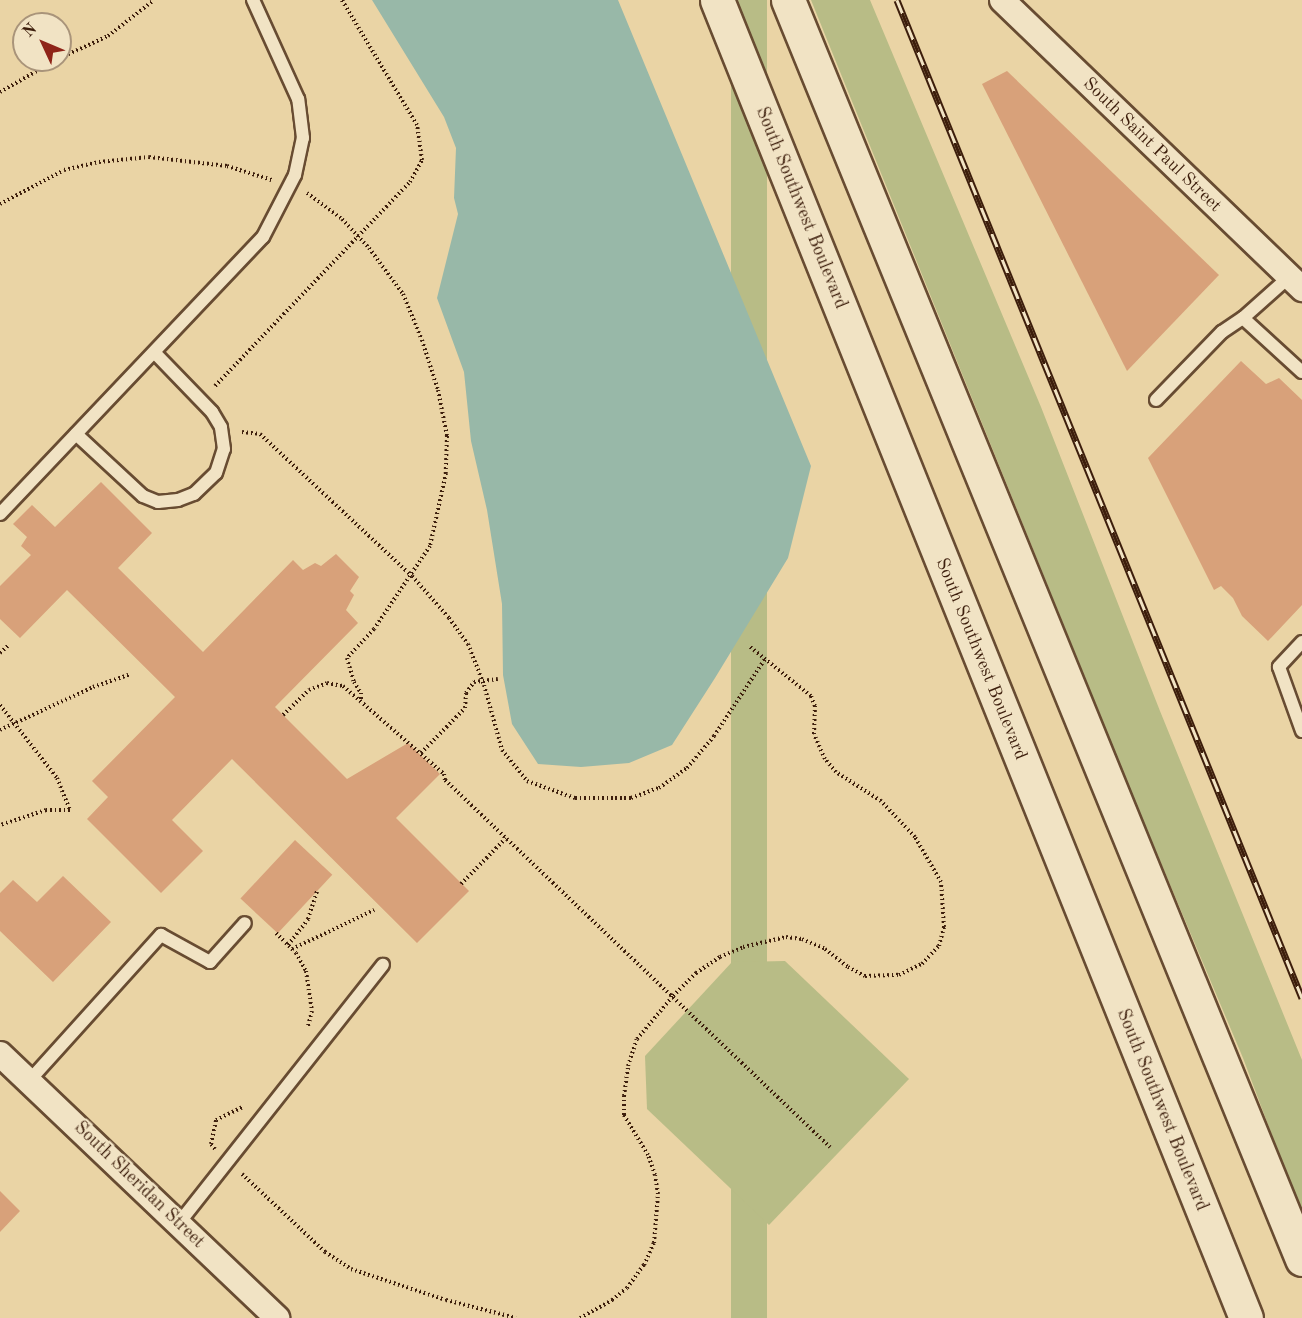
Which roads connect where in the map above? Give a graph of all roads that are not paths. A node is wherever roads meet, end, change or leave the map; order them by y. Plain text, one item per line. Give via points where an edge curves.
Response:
1 (253, 0) edge
2 (717, 0) edge
3 (788, 0) edge
4 (1002, 0) edge
5 (1296, 283) edge
6 (1243, 318) junction
7 (154, 352) junction
8 (1302, 372) edge
9 (1156, 400) dead end
10 (76, 434) junction
11 (0, 514) edge
12 (1300, 648) edge
13 (1302, 731) edge
14 (245, 923) dead end
15 (383, 965) dead end
16 (0, 1054) edge
17 (29, 1081) junction
18 (179, 1223) junction
19 (1302, 1259) edge
20 (277, 1318) edge
21 (1246, 1318) edge

1 - 7 lane via 298,99 303,138 295,175 263,237
2 - 21 main road, South Southwest Boulevard
3 - 19 main road
4 - 5 street, South Saint Paul Street
5 - 6 lane
6 - 8 lane
6 - 9 lane via 1222,332
7 - 10 lane
7 - 10 lane via 212,412 221,427 224,449 216,473 194,494 158,502 143,496
10 - 11 lane
12 - 13 lane via 1279,667
14 - 17 lane via 210,962 160,935
15 - 18 lane
16 - 17 street, South Sheridan Street
17 - 18 street, South Sheridan Street
18 - 20 street, South Sheridan Street

